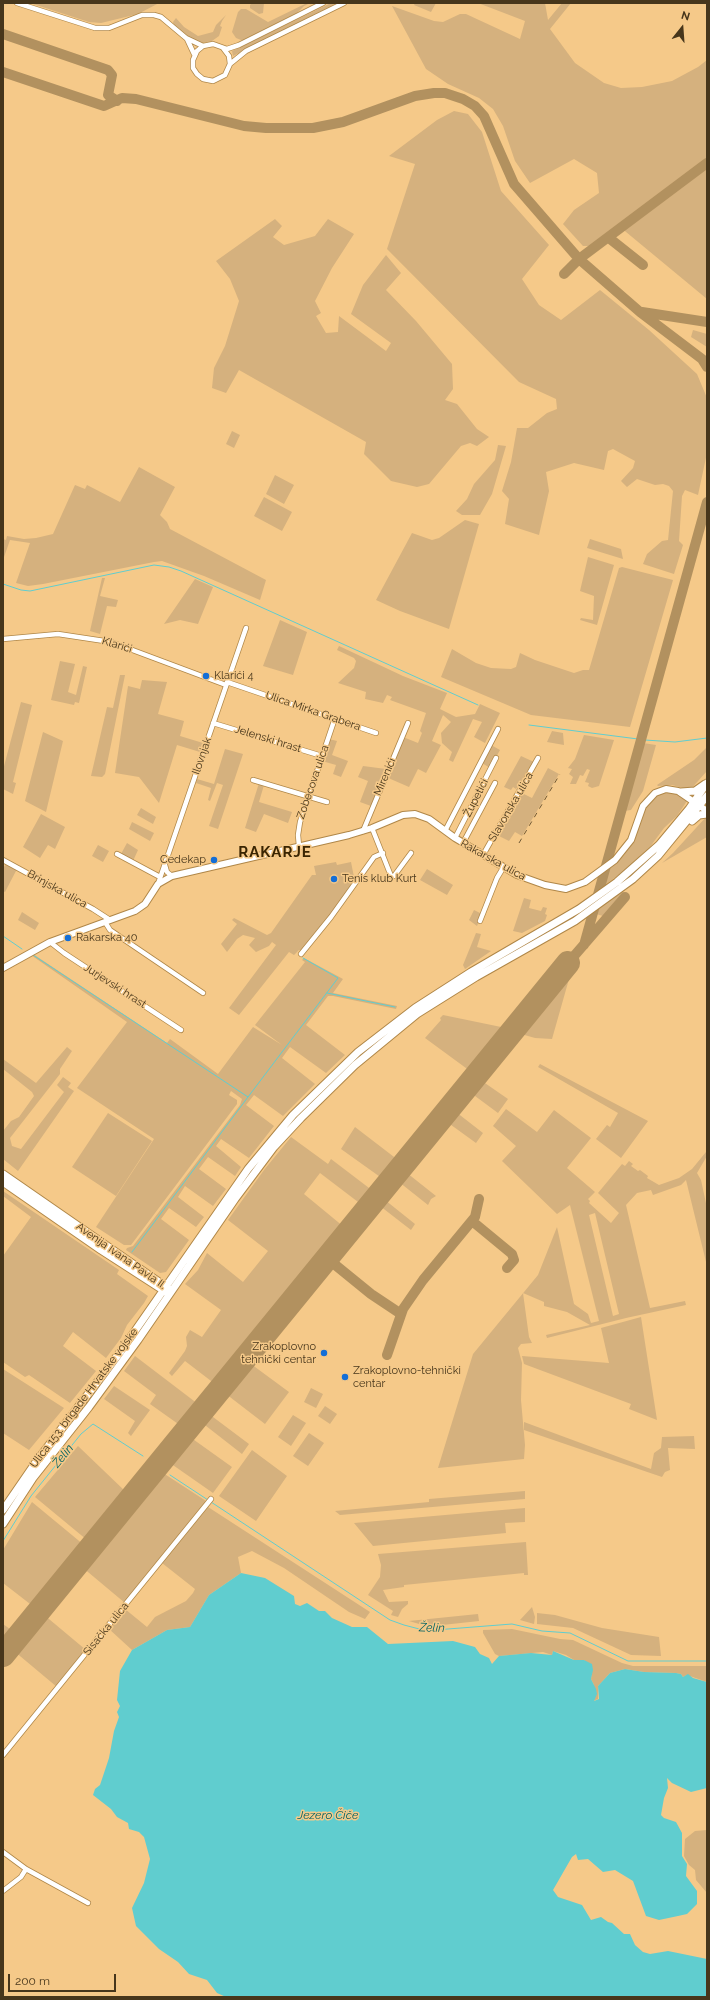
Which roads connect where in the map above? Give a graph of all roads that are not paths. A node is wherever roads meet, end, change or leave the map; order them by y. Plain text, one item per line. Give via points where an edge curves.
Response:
1 (18, 3) edge
2 (324, 3) edge
3 (344, 3) edge
4 (186, 38) junction
5 (203, 46) junction
6 (223, 48) junction
7 (194, 54) junction
8 (230, 64) junction
9 (246, 628) dead end
10 (3, 639) edge
11 (227, 684) junction
12 (335, 718) junction
13 (213, 723) junction
14 (408, 724) dead end
15 (498, 729) dead end
16 (376, 732) dead end
17 (322, 756) junction
18 (496, 758) dead end
19 (538, 758) dead end
20 (253, 780) dead end
21 (494, 783) dead end
22 (707, 783) edge
23 (681, 792) junction
24 (707, 796) edge
25 (308, 797) junction
26 (327, 802) dead end
27 (697, 804) junction
28 (707, 811) edge
29 (707, 814) edge
30 (372, 828) junction
31 (363, 831) junction
32 (445, 831) junction
33 (455, 838) junction
34 (463, 843) junction
35 (668, 845) junction
36 (299, 846) junction
37 (383, 853) junction
38 (411, 853) dead end
39 (117, 854) dead end
40 (483, 856) junction
41 (3, 860) edge
42 (165, 865) junction
43 (503, 868) junction
44 (172, 876) junction
45 (160, 877) junction
46 (158, 884) junction
47 (108, 921) junction
48 (480, 921) dead end
49 (50, 942) junction
50 (301, 954) dead end
51 (3, 968) edge
52 (203, 993) dead end
53 (181, 1030) dead end
54 (3, 1174) edge
55 (3, 1182) edge
56 (180, 1266) junction
57 (139, 1274) junction
58 (151, 1276) junction
59 (166, 1290) junction
60 (153, 1305) junction
61 (210, 1501) dead end
62 (3, 1510) edge
63 (3, 1524) edge
64 (3, 1755) edge
65 (3, 1852) edge
66 (26, 1869) junction
67 (3, 1891) edge
68 (88, 1903) dead end

1 - 4 street via 95,28 109,28 142,15 154,15 161,17
2 - 6 street via 244,43
3 - 8 street via 246,51
4 - 5 street
4 - 7 street
5 - 6 street via 213,44
5 - 7 street
6 - 8 street via 229,56
7 - 8 street via 194,71 208,81 222,78 228,72
9 - 11 street, Ilovnjak
10 - 11 street, Klarići via 58,634 111,642
11 - 12 street, Ulica Mirka Grabera
11 - 13 street, Ilovnjak
12 - 16 street, Ulica Mirka Grabera
12 - 17 street, Zobecova ulica
13 - 17 street, Jelenski hrast
13 - 42 street, Ilovnjak
14 - 31 street, Mirenići
15 - 32 street
17 - 25 street, Zobecova ulica
18 - 33 street, Župetići
19 - 40 street, Slavonska ulica
20 - 25 street
21 - 34 street
22 - 23 main road via 695,790
22 - 27 main road
23 - 27 main road
23 - 43 main road, Rakarska ulica via 662,790 650,796 643,806 625,849 604,869 577,887 557,888 521,877
24 - 27 main road
25 - 26 street
25 - 36 street, Zobecova ulica via 299,826
27 - 28 main road
27 - 35 main road
27 - 56 main road via 648,857 597,898 441,990 391,1025 335,1073 293,1115 248,1169
29 - 35 main road via 697,816
30 - 31 main road, Rakarska ulica
30 - 32 main road, Rakarska ulica via 409,814 429,819
30 - 37 street
31 - 36 main road, Rakarska ulica
32 - 33 main road, Rakarska ulica
33 - 34 main road, Rakarska ulica
34 - 40 main road, Rakarska ulica
35 - 59 main road via 633,879 603,902 575,921 444,996 386,1038 355,1065 274,1147
36 - 44 main road, Rakarska ulica
37 - 38 street via 393,876
37 - 50 street via 374,857
39 - 45 street
40 - 43 main road, Rakarska ulica
41 - 47 street, Brinjska ulica via 93,909
42 - 44 street via 167,872
42 - 45 street, Ilovnjak
43 - 48 street
44 - 46 main road, Rakarska ulica
45 - 46 street, Ilovnjak
46 - 47 main road, Rakarska ulica via 140,908
47 - 49 main road, Rakarska ulica
47 - 52 street, Brinjska ulica via 110,930
49 - 51 main road, Rakarska ulica
49 - 53 street, Jurjevski hrast
54 - 58 main road, Avenija Ivana Pavla II.
55 - 57 main road, Avenija Ivana Pavla II.
56 - 58 main road via 164,1279
56 - 59 main road
57 - 59 main road, Avenija Ivana Pavla II.
57 - 60 main road via 154,1288 156,1296
58 - 59 main road, Avenija Ivana Pavla II.
59 - 60 main road, Ulica 153. brigade Hrvatske vojske
59 - 63 main road, Ulica 153. brigade Hrvatske vojske via 89,1407 33,1478
60 - 62 main road, Ulica 153. brigade Hrvatske vojske
61 - 64 street, Sisačka ulica
65 - 66 street
66 - 67 street via 21,1877
66 - 68 street

